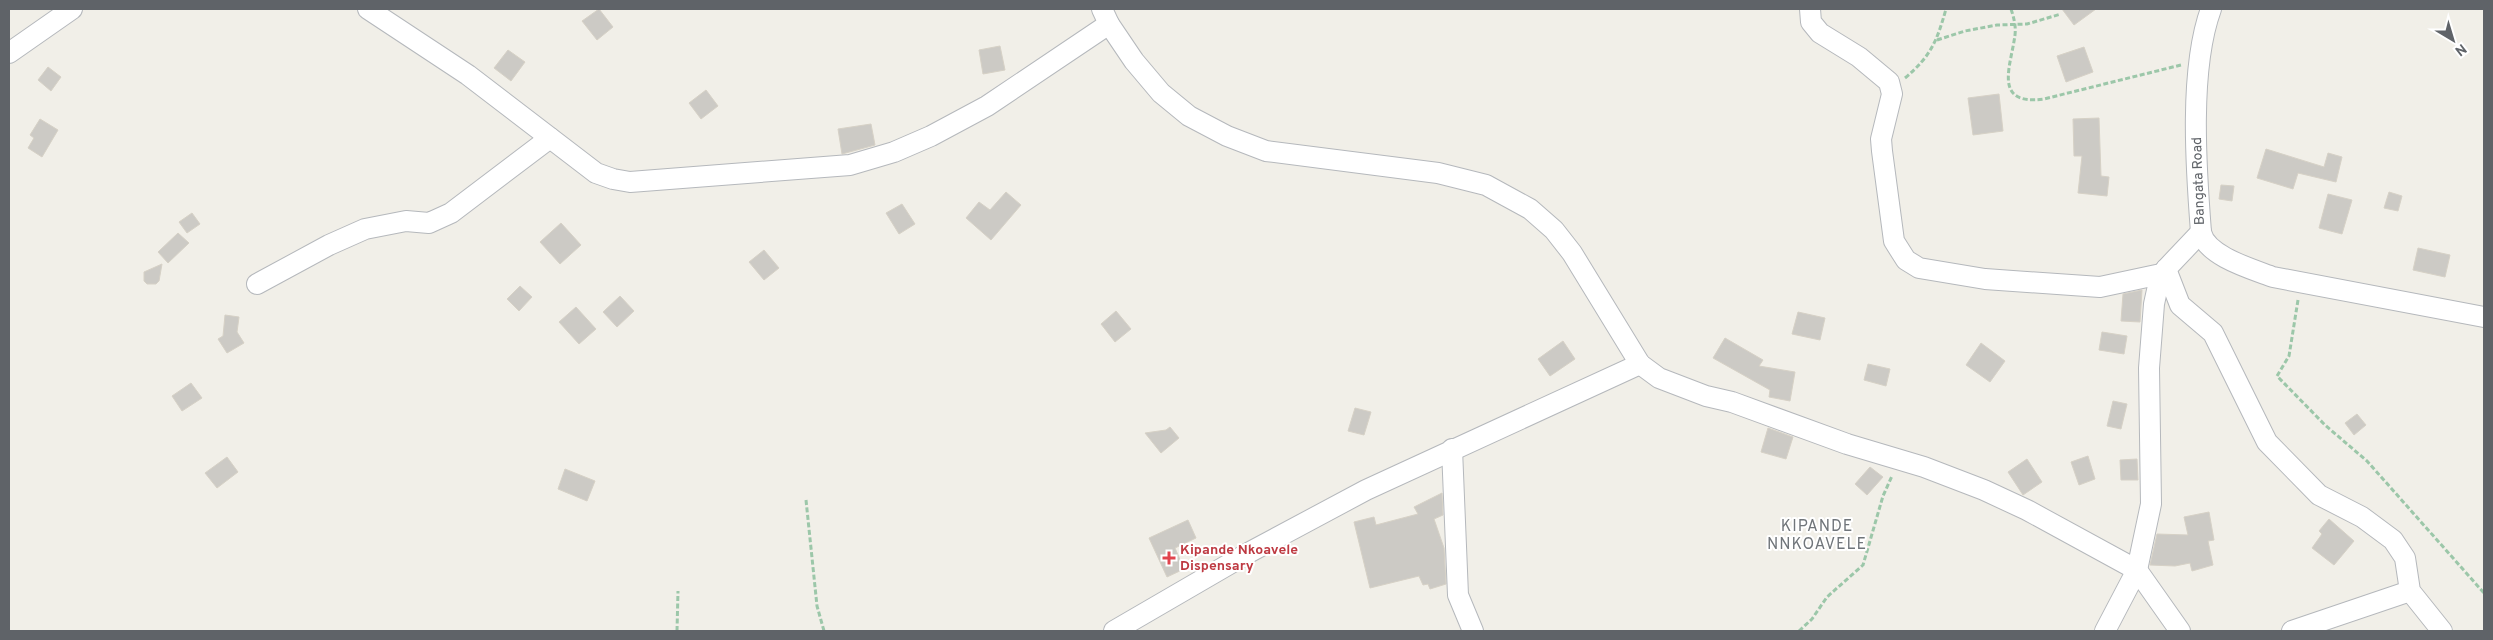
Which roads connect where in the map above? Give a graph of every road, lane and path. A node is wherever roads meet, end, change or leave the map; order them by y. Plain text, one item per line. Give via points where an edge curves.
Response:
1 (72, 9) edge
2 (368, 9) edge
3 (1810, 9) edge
4 (1946, 9) edge
5 (2011, 9) edge
6 (2210, 9) edge
7 (2061, 14) dead end
8 (1105, 16) edge
9 (2015, 26) junction
10 (1937, 40) junction
11 (9, 53) edge
12 (2198, 62) junction
13 (1892, 86) junction
14 (550, 138) junction
15 (2201, 232) junction
16 (2164, 272) junction
17 (2302, 282) junction
18 (258, 284) dead end
19 (2484, 317) edge
20 (1640, 364) junction
21 (1452, 450) junction
22 (1899, 461) junction
23 (806, 500) dead end
24 (2137, 570) junction
25 (678, 591) dead end
26 (2410, 591) junction
27 (2484, 593) edge
28 (677, 631) edge
29 (824, 631) edge
30 (1114, 631) edge
31 (1473, 631) edge
32 (1799, 631) edge
33 (2105, 631) edge
34 (2180, 631) edge
35 (2292, 631) edge
36 (2442, 631) edge

1 - 11 street
2 - 14 street via 468,75
3 - 13 street via 1810,22 1820,34 1859,57
4 - 10 path
5 - 9 path
6 - 12 street, Bangata Road
7 - 9 path
8 - 14 street via 1037,74 963,119 894,152 850,165 630,182 596,173
8 - 20 street via 1134,61 1161,93 1189,116 1227,136 1266,150 1438,173 1486,186 1530,209 1554,230 1572,253
9 - 10 path via 1981,28
9 - 12 path via 2007,74 2012,92 2020,99 2044,99
10 - 13 path via 1918,67
12 - 15 street, Bangata Road via 2197,187
13 - 16 street via 1881,139 1892,234 1898,249 1914,266 1985,279 2100,287
14 - 18 street via 438,220 365,229
15 - 16 street
15 - 17 street, Bangata Road via 2207,245 2217,252 2273,277
16 - 24 street via 2154,304 2148,368 2151,504
16 - 26 street via 2180,305 2213,333 2267,442 2319,495 2362,517 2393,540 2405,558
17 - 19 street, Bangata Road
17 - 27 path via 2289,356 2277,376 2312,413 2367,461
20 - 21 street
20 - 22 street via 1659,378 1680,387
21 - 30 street via 1366,490 1250,552
21 - 31 street via 1458,595
22 - 24 street via 1984,490
22 - 32 path via 1883,496 1863,565 1827,597
23 - 29 path via 817,606
24 - 33 street
24 - 34 street
25 - 28 path
26 - 35 street
26 - 36 street

